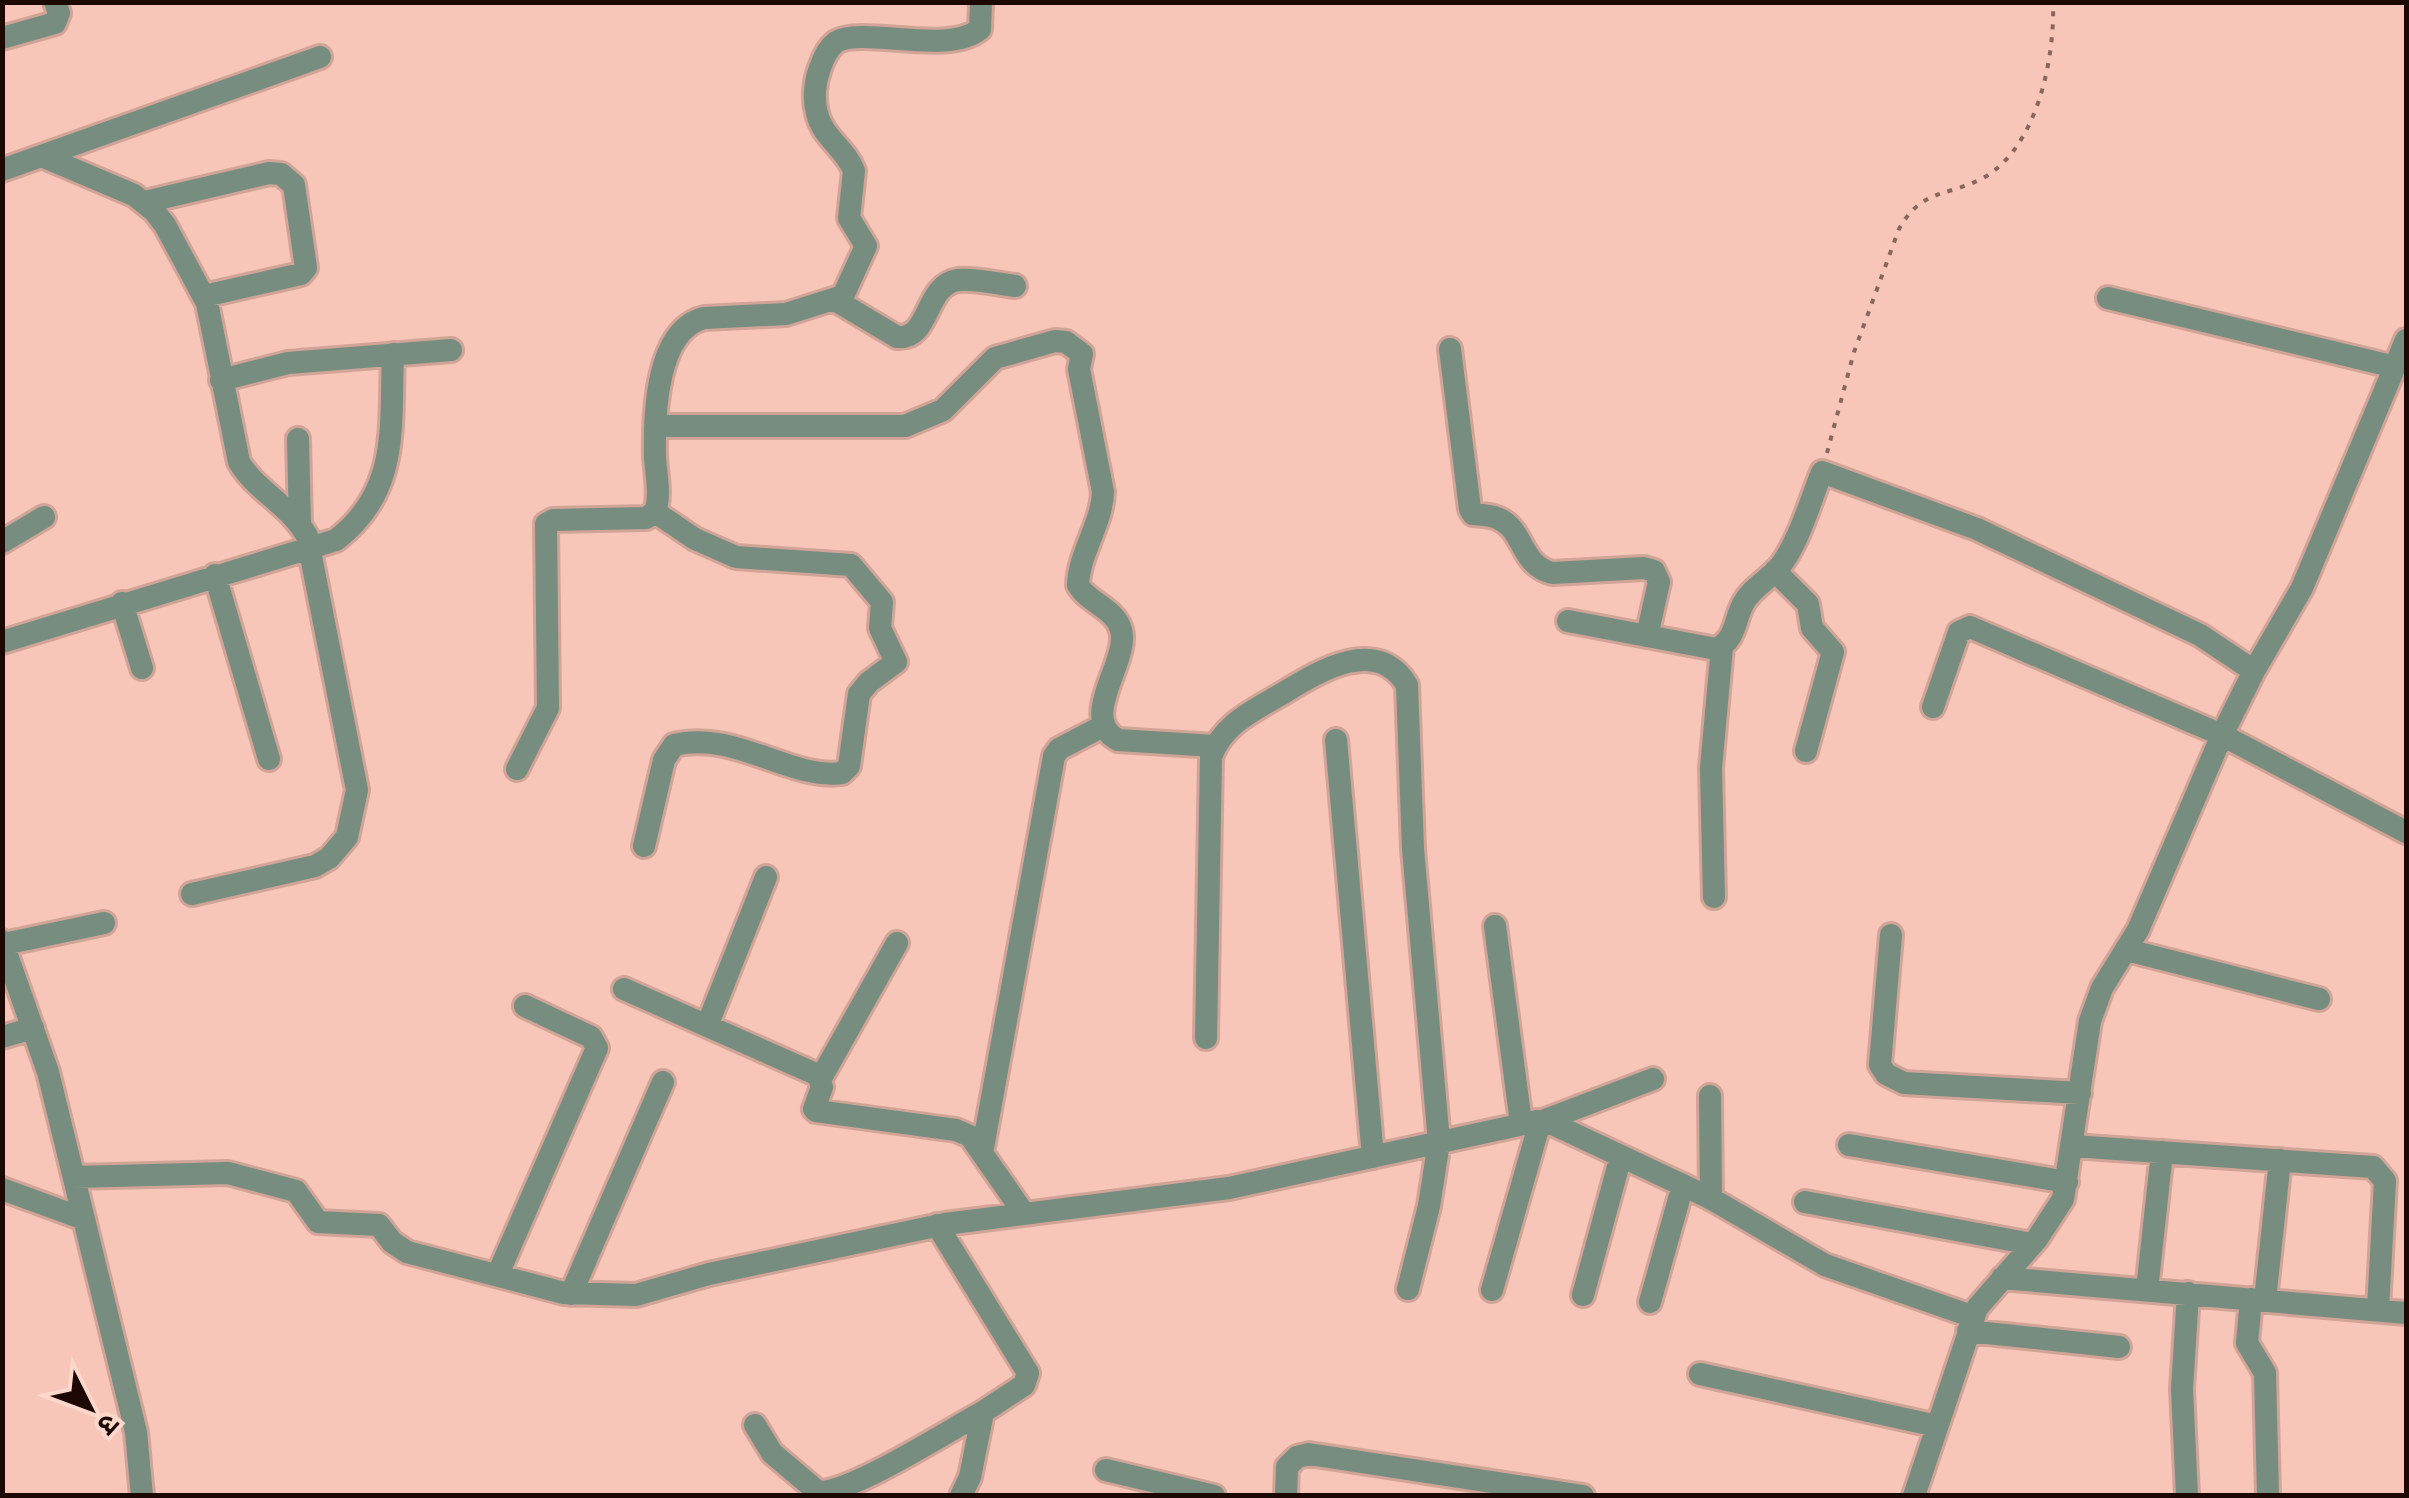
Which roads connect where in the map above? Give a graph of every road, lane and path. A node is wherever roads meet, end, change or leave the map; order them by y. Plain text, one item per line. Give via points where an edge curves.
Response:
1 (56, 2) edge
2 (981, 2) edge
3 (2053, 2) edge
4 (2, 38) edge
5 (320, 57) dead end
6 (42, 156) junction
7 (2, 170) edge
8 (145, 202) junction
9 (1015, 286) dead end
10 (204, 296) junction
11 (2108, 298) dead end
12 (835, 300) junction
13 (2406, 340) edge
14 (451, 350) dead end
15 (1450, 350) dead end
16 (393, 354) junction
17 (2395, 367) junction
18 (221, 380) junction
19 (657, 426) junction
20 (298, 439) dead end
21 (1822, 472) junction
22 (655, 512) junction
23 (44, 517) dead end
24 (300, 524) junction
25 (2, 542) edge
26 (309, 550) junction
27 (1775, 571) junction
28 (216, 575) junction
29 (122, 603) junction
30 (1568, 621) dead end
31 (1647, 636) junction
32 (2, 642) edge
33 (1722, 647) junction
34 (142, 668) dead end
35 (2254, 671) junction
36 (1933, 707) dead end
37 (1103, 726) junction
38 (2222, 735) junction
39 (1336, 740) dead end
40 (1216, 746) junction
41 (1806, 751) dead end
42 (270, 759) dead end
43 (517, 769) dead end
44 (2406, 832) edge
45 (644, 846) dead end
46 (766, 876) dead end
47 (192, 894) dead end
48 (1714, 897) dead end
49 (104, 923) dead end
50 (1494, 926) dead end
51 (1891, 936) dead end
52 (3, 943) edge
53 (897, 943) dead end
54 (2128, 950) junction
55 (624, 989) dead end
56 (2319, 1000) dead end
57 (525, 1006) dead end
58 (707, 1026) junction
59 (32, 1028) junction
60 (2, 1037) edge
61 (1206, 1038) dead end
62 (821, 1078) junction
63 (1653, 1079) dead end
64 (663, 1082) dead end
65 (2080, 1093) junction
66 (1710, 1096) dead end
67 (1530, 1122) junction
68 (1439, 1142) junction
69 (1849, 1145) dead end
70 (2073, 1146) junction
71 (2162, 1152) junction
72 (982, 1153) junction
73 (1621, 1156) junction
74 (1373, 1157) junction
75 (2280, 1160) junction
76 (74, 1177) junction
77 (2067, 1182) junction
78 (1683, 1186) junction
79 (2, 1189) edge
80 (1711, 1199) junction
81 (1804, 1202) dead end
82 (1023, 1212) junction
83 (84, 1219) junction
84 (937, 1226) junction
85 (2032, 1244) junction
86 (498, 1274) junction
87 (2002, 1278) junction
88 (1408, 1289) dead end
89 (1492, 1290) dead end
90 (2147, 1290) junction
91 (2188, 1293) junction
92 (570, 1294) junction
93 (1582, 1296) dead end
94 (2258, 1299) junction
95 (1650, 1302) dead end
96 (2378, 1310) junction
97 (2406, 1313) edge
98 (1971, 1324) junction
99 (2119, 1347) dead end
100 (1700, 1374) dead end
101 (982, 1412) junction
102 (755, 1426) dead end
103 (1937, 1426) junction
104 (1106, 1470) dead end
105 (142, 1496) edge
106 (961, 1496) edge
107 (1214, 1496) edge
108 (1286, 1496) edge
109 (1583, 1496) edge
110 (1914, 1496) edge
111 (2188, 1496) edge
112 (2268, 1496) edge

1 - 4 street via 58,19 50,26
2 - 12 street via 980,29 968,36 840,40 821,64 815,108 854,171 849,218 866,246 848,290
3 - 21 path via 2050,49 2025,135 1997,168 1924,199 1899,229 1854,352
5 - 6 street
6 - 7 street
6 - 8 street
8 - 10 street
8 - 10 street via 269,173 294,185 306,268
9 - 12 street via 958,280 944,286 916,334 904,338
10 - 18 street
11 - 17 street
12 - 19 street via 786,314 704,318 684,326 670,346
13 - 17 street
14 - 16 street
15 - 31 street via 1473,514 1504,522 1538,569 1552,574 1654,571 1660,582
16 - 18 street via 270,366
16 - 26 street via 382,482 350,529
17 - 35 street via 2302,588
18 - 24 street via 239,462
19 - 22 street
19 - 37 street via 905,426 943,410 995,358 1055,342 1074,347 1082,354 1079,369 1103,492 1078,585 1116,618 1122,637
20 - 24 street
21 - 27 street
21 - 35 street via 1977,529 2200,635
22 - 43 street via 546,524 548,708
22 - 45 street via 736,557 852,565 882,602 880,628 896,662 860,694 849,766 842,773 824,774 725,744 674,745 664,760
23 - 25 street
24 - 26 street
26 - 28 street
26 - 47 street via 357,790 347,837 315,866
27 - 33 street via 1745,600
27 - 41 street via 1808,604 1812,628 1833,652
28 - 29 street
28 - 42 street
29 - 32 street
29 - 34 street
30 - 31 street
31 - 33 street
33 - 48 street via 1712,768
35 - 38 street
36 - 38 street via 1959,632 1970,627
37 - 40 street via 1118,740
37 - 72 street via 1054,756
38 - 44 street
38 - 54 street
39 - 74 street
40 - 61 street
40 - 68 street via 1237,721 1348,660 1383,662 1407,686 1413,849
46 - 58 street
49 - 52 street
50 - 67 street
51 - 65 street via 1880,1065 1886,1074 1904,1083
52 - 59 street
53 - 62 street
54 - 56 street
54 - 65 street via 2095,1003
55 - 58 street
57 - 86 street via 591,1037 597,1048
58 - 62 street
59 - 60 street
59 - 76 street
62 - 72 street via 816,1111 956,1130
63 - 67 street
64 - 92 street
65 - 70 street
66 - 80 street
67 - 68 street
67 - 73 street via 1555,1125
67 - 89 street
68 - 74 street
68 - 88 street
69 - 77 street
70 - 71 street
70 - 77 street
71 - 75 street
71 - 90 street
72 - 82 street
73 - 78 street
73 - 93 street
74 - 82 street via 1196,1193
75 - 94 street
75 - 96 street via 2366,1165 2382,1175
76 - 83 street
76 - 86 street via 228,1173 300,1193 318,1222 380,1226 407,1252
77 - 85 street
78 - 80 street
78 - 95 street
79 - 83 street
80 - 98 street via 1825,1265
81 - 85 street
82 - 84 street
83 - 105 street via 136,1432
84 - 92 street via 636,1295
84 - 101 street via 1027,1366 1024,1385
85 - 87 street
86 - 92 street
87 - 90 street
87 - 98 street
90 - 91 street
91 - 94 street
91 - 111 street via 2182,1389
94 - 96 street
94 - 112 street via 2246,1342 2265,1372
96 - 97 street
98 - 99 street
98 - 103 street
100 - 103 street
101 - 102 street via 824,1492 772,1453
101 - 106 street
103 - 110 street
104 - 107 street
108 - 109 street via 1288,1467 1309,1454

